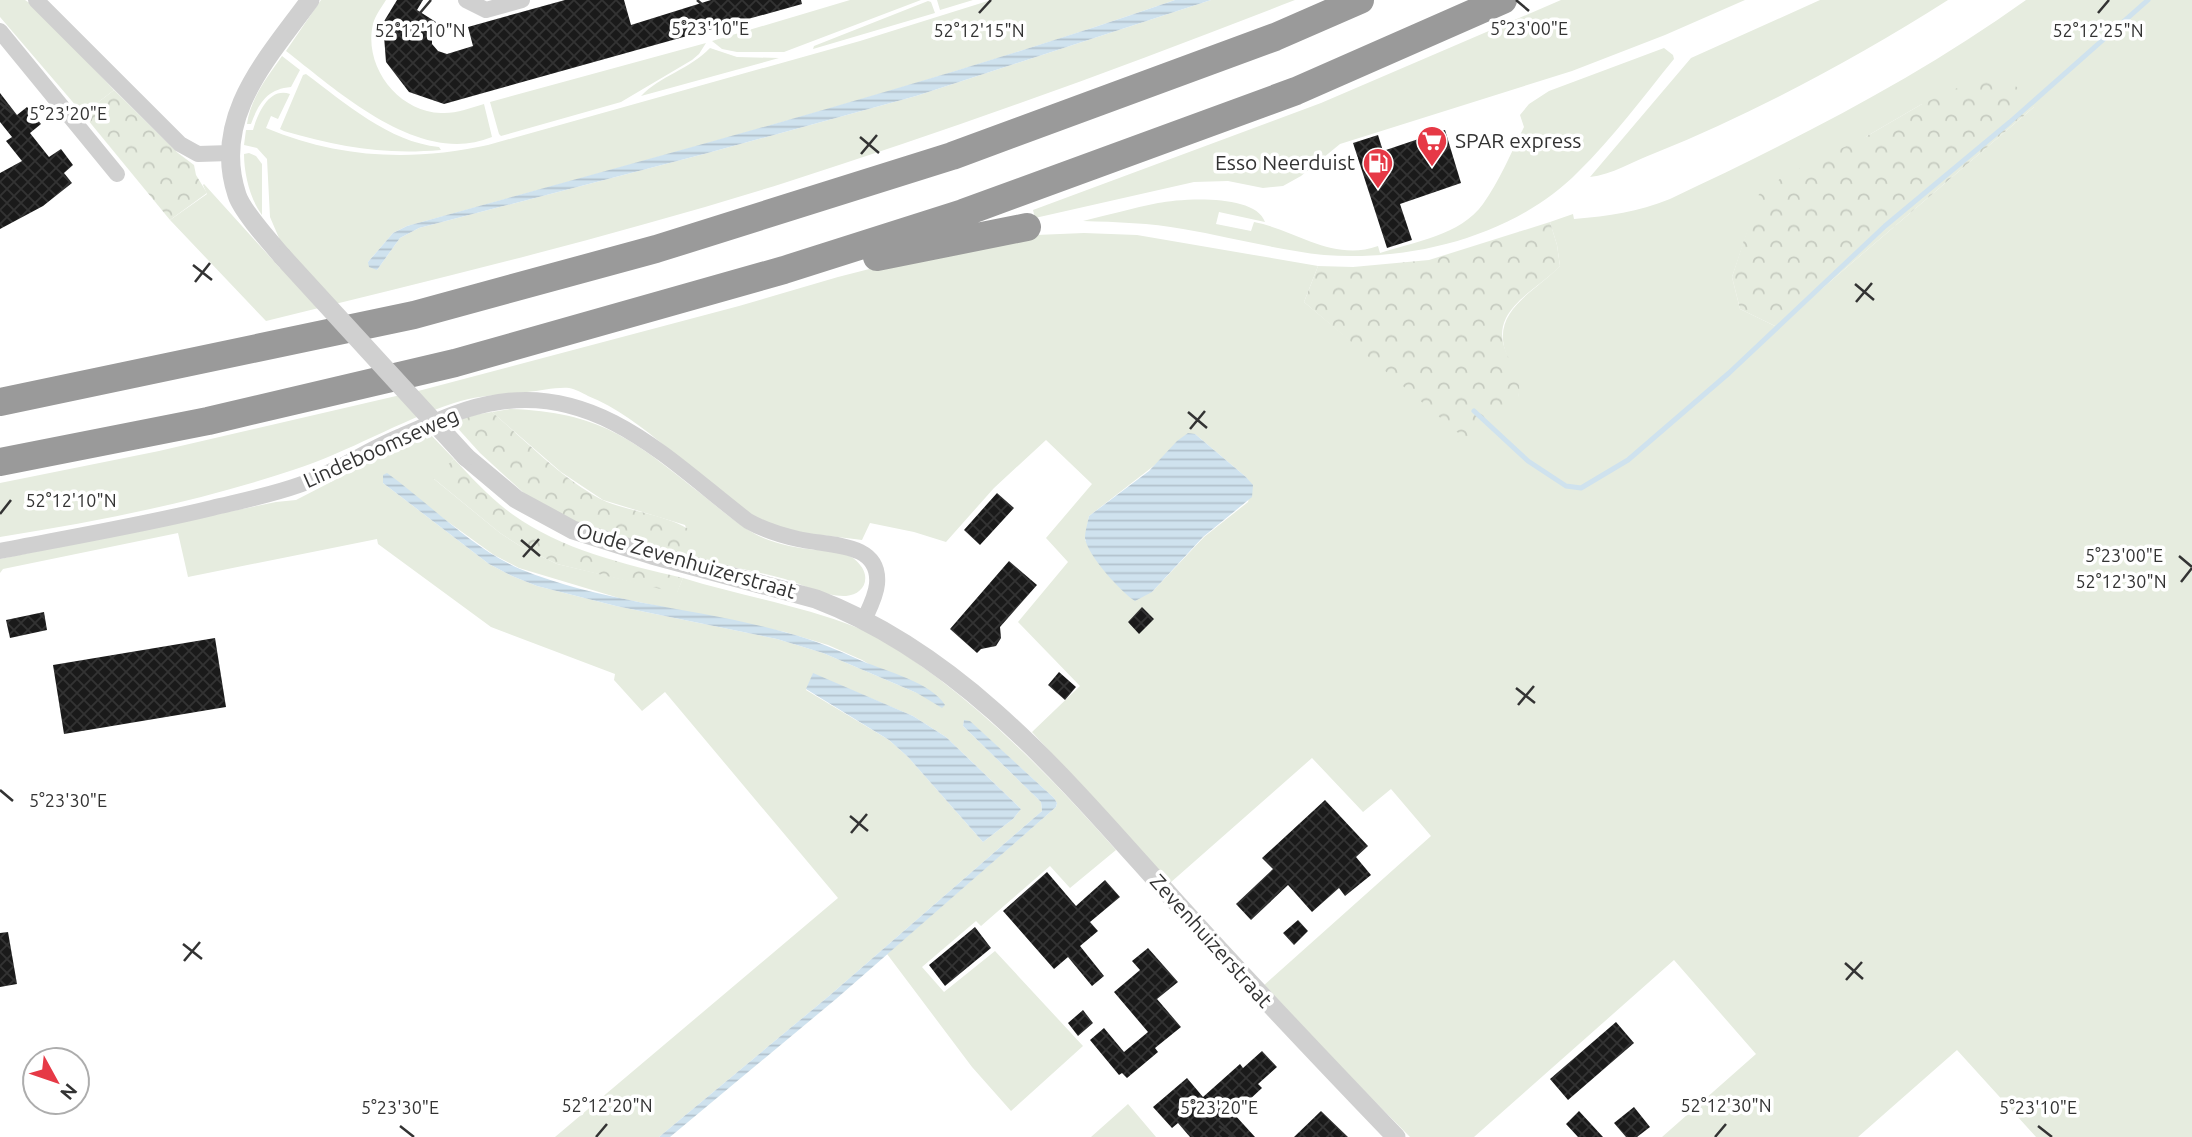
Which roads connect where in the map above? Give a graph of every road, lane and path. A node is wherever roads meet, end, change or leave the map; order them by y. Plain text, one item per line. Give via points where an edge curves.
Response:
1 (36, 0) edge
2 (310, 0) edge
3 (466, 0) edge
4 (522, 0) edge
5 (1360, 0) edge
6 (1503, 0) edge
7 (0, 30) edge
8 (230, 153) junction
9 (117, 174) dead end
10 (1027, 227) dead end
11 (784, 270) junction
12 (0, 402) edge
13 (0, 462) edge
14 (0, 551) edge
15 (864, 620) junction
16 (1029, 742) joint
17 (1396, 1137) edge

1 - 8 street via 180,144 198,153
2 - 8 street, Oude Zevenhuizerstraat via 246,93 233,125
3 - 4 street via 486,10
5 - 12 highway via 1275,37 952,156 656,249 414,315
6 - 11 highway via 1296,91 963,213
7 - 9 street
8 - 15 street, Oude Zevenhuizerstraat, bridge via 237,196 282,256 467,457 516,499 573,530 816,599
10 - 11 highway via 845,264
11 - 13 highway via 455,363 208,421
14 - 15 street, Lindeboomseweg via 261,497 328,474 396,438 464,411 529,400 597,413 624,427 762,529 862,552 874,564 877,581
15 - 16 street, Oude Zevenhuizerstraat via 954,680
16 - 17 street, Zevenhuizerstraat

